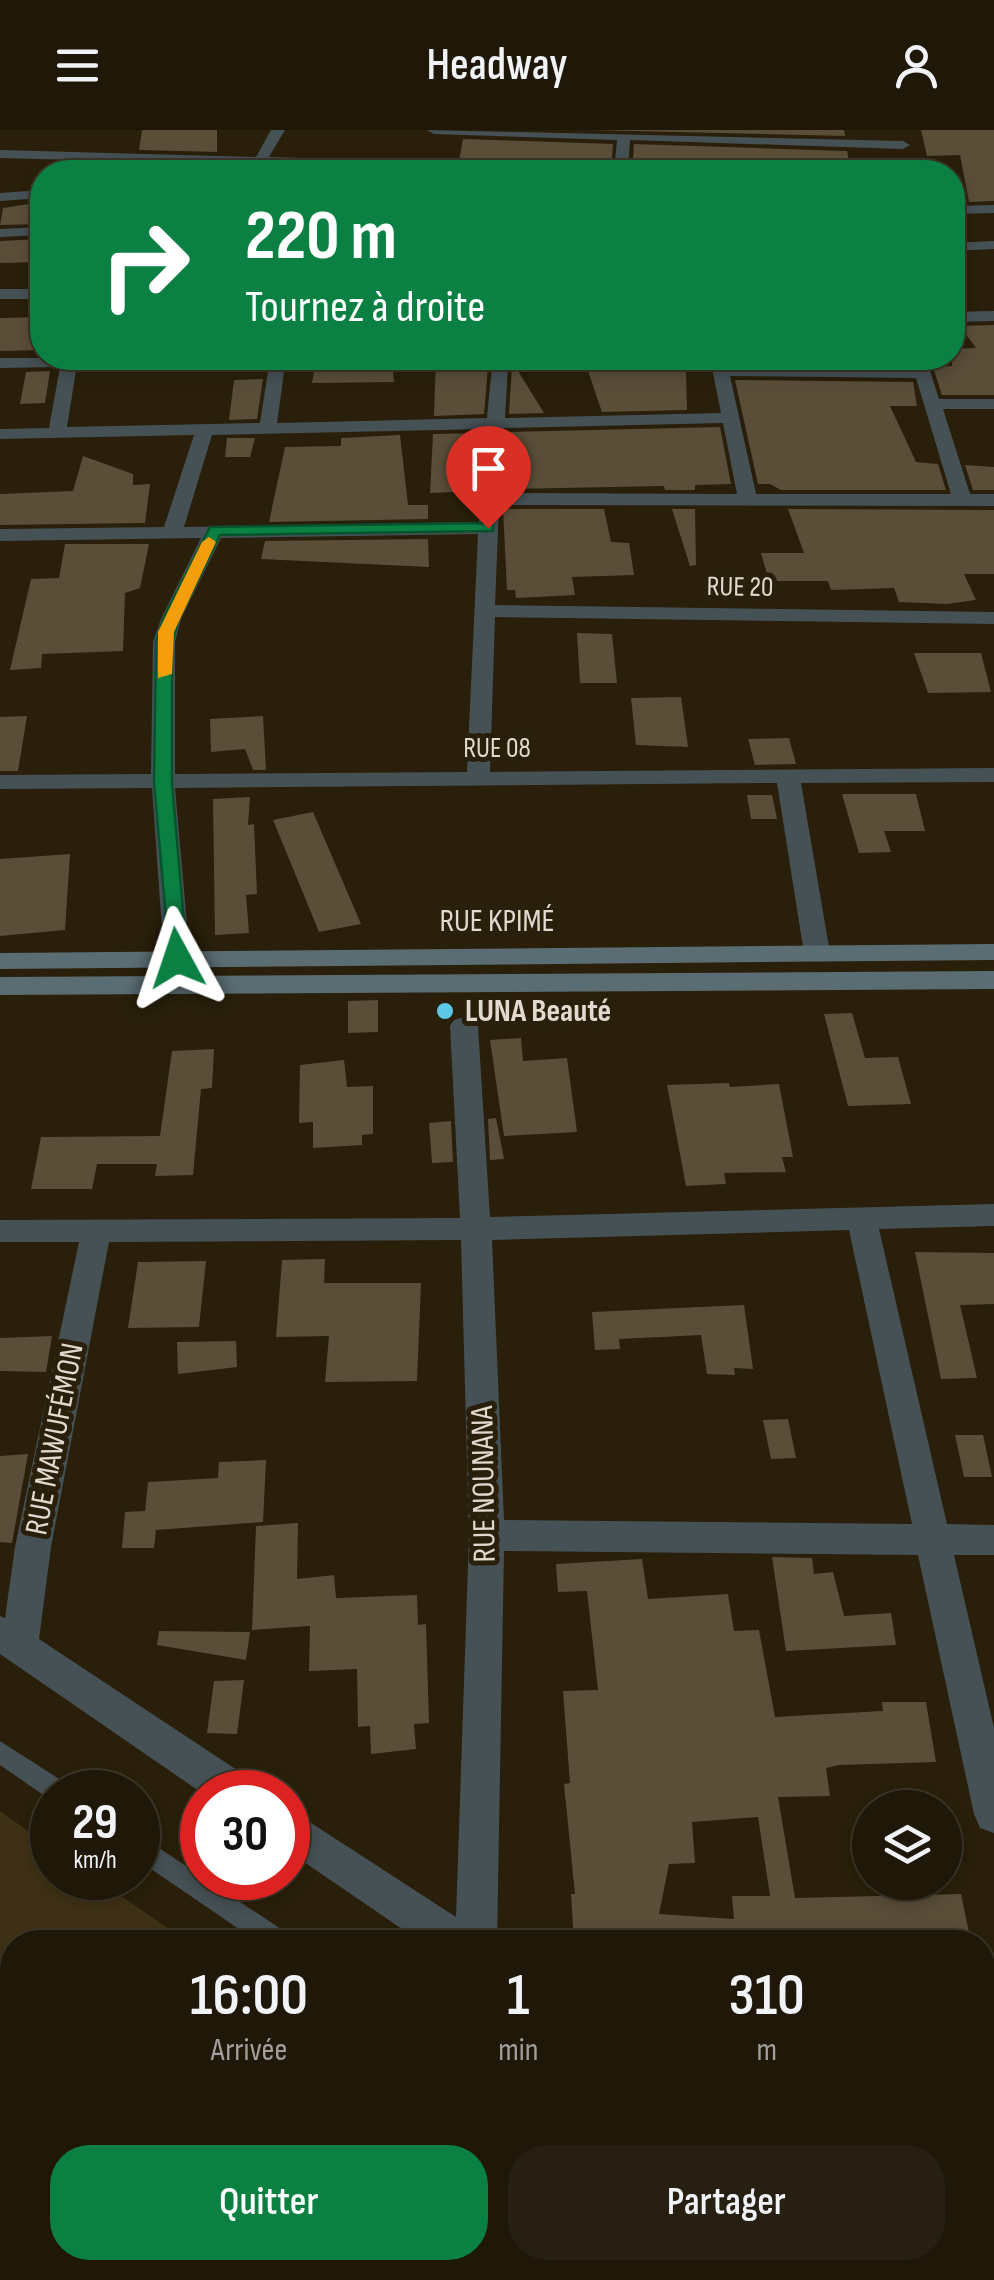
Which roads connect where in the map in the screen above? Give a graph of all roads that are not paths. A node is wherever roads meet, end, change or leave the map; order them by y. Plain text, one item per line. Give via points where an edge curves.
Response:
1 (278, 130) edge
2 (434, 130) edge
3 (624, 137) junction
4 (108, 143) dead end
5 (904, 144) edge
6 (1, 155) edge
7 (97, 156) junction
8 (136, 160) edge
9 (261, 160) edge
10 (419, 160) edge
11 (622, 160) edge
12 (30, 195) edge
13 (0, 197) edge
14 (994, 209) edge
15 (965, 210) edge
16 (30, 232) edge
17 (0, 233) edge
18 (994, 245) edge
19 (965, 246) edge
20 (0, 294) edge
21 (30, 294) edge
22 (994, 316) edge
23 (965, 317) edge
24 (30, 361) edge
25 (0, 362) edge
26 (68, 370) edge
27 (276, 370) edge
28 (500, 370) edge
29 (720, 370) edge
30 (923, 370) edge
31 (934, 404) junction
32 (994, 404) edge
33 (731, 418) junction
34 (497, 423) junction
35 (268, 427) junction
36 (205, 430) junction
37 (57, 432) junction
38 (0, 434) edge
39 (747, 498) junction
40 (491, 499) junction
41 (962, 499) junction
42 (994, 500) edge
43 (488, 528) junction
44 (173, 530) junction
45 (215, 530) junction
46 (0, 536) edge
47 (486, 611) junction
48 (994, 618) edge
49 (994, 775) edge
50 (788, 777) junction
51 (478, 778) junction
52 (0, 782) edge
53 (163, 783) junction
54 (994, 952) edge
55 (817, 953) junction
56 (177, 958) junction
57 (0, 960) edge
58 (994, 980) edge
59 (0, 986) edge
60 (464, 1026) dead end
61 (994, 1214) edge
62 (861, 1218) junction
63 (476, 1230) junction
64 (0, 1231) edge
65 (96, 1232) junction
66 (487, 1535) junction
67 (930, 1540) junction
68 (994, 1540) edge
69 (10, 1640) edge
70 (0, 1752) edge
71 (202, 1770) edge
72 (30, 1772) edge
73 (994, 1814) edge
74 (310, 1843) edge
75 (160, 1861) edge
76 (260, 1930) edge
77 (438, 1930) edge
78 (476, 1930) edge

1 - 9 street
2 - 3 street
2 - 10 street
3 - 5 street
3 - 11 street
4 - 7 street
6 - 7 street
7 - 8 street
12 - 13 street
14 - 15 street
16 - 17 street
18 - 19 street
20 - 21 street
22 - 23 street
24 - 25 street
26 - 37 street
27 - 35 street
28 - 34 street
29 - 33 street
30 - 31 street
31 - 32 street
31 - 41 street
33 - 34 street
33 - 39 street
34 - 35 street
34 - 40 street
35 - 36 street
36 - 37 street
36 - 44 street
37 - 38 street
39 - 40 street
39 - 41 street
40 - 43 street
41 - 42 street
43 - 45 street
43 - 47 street
44 - 45 street
44 - 46 street
45 - 53 street via 166,632
47 - 48 street, RUE 20
47 - 51 street
49 - 50 street, RUE 08
50 - 51 street, RUE 08
50 - 55 street
51 - 53 street, RUE 08
52 - 53 street, RUE 08
53 - 56 street
54 - 55 main road, RUE KPIMÉ
55 - 56 main road, RUE KPIMÉ
56 - 57 main road, RUE KPIMÉ
58 - 59 main road, RUE KPIMÉ
60 - 63 street, RUE NOUNANA
61 - 62 street
62 - 63 street
62 - 67 street
63 - 65 street
63 - 66 street, RUE NOUNANA
64 - 65 street
65 - 69 street, RUE MAWUFÉMON
66 - 67 street
66 - 78 street, RUE NOUNANA
67 - 68 street
67 - 73 street
69 - 71 street
70 - 72 lane
74 - 77 street
75 - 76 lane

